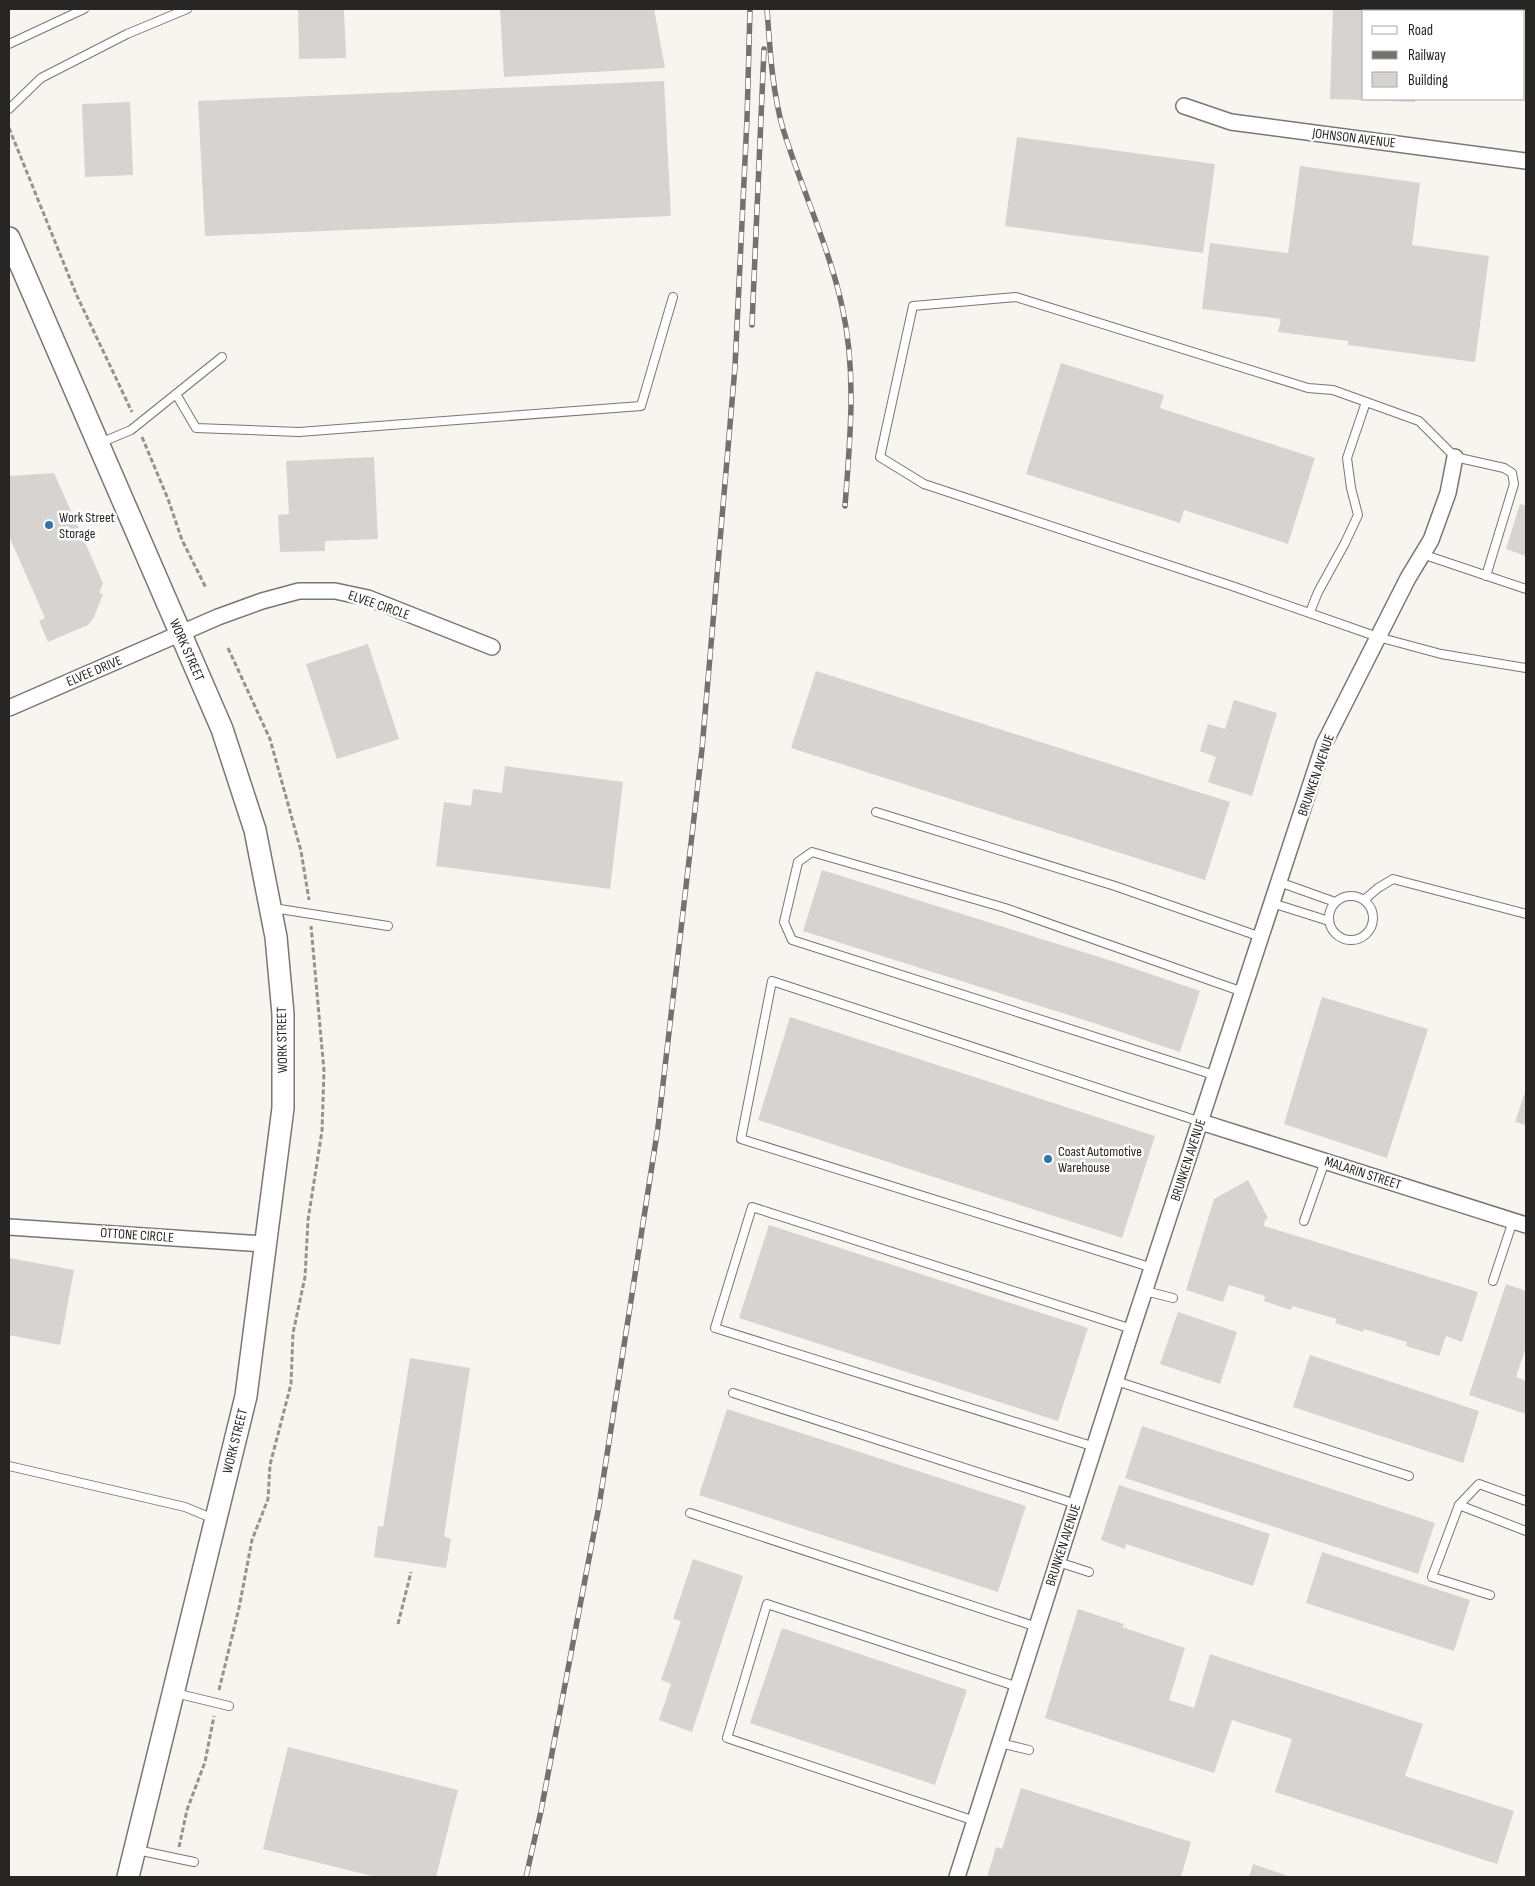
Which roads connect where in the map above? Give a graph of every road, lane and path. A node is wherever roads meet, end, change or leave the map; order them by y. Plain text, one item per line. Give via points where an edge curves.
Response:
1 (84, 9) edge
2 (186, 9) edge
3 (9, 44) edge
4 (1184, 106) dead end
5 (9, 109) edge
6 (9, 128) edge
7 (1526, 161) edge
8 (9, 238) edge
9 (673, 297) dead end
10 (222, 357) dead end
11 (176, 394) junction
12 (1366, 402) junction
13 (137, 425) junction
14 (97, 444) junction
15 (1455, 457) junction
16 (1422, 554) junction
17 (1486, 576) junction
18 (206, 588) dead end
19 (1526, 589) edge
20 (1310, 612) junction
21 (179, 634) junction
22 (1378, 637) junction
23 (492, 647) dead end
24 (1526, 668) edge
25 (9, 708) edge
26 (876, 812) dead end
27 (1279, 882) junction
28 (1364, 900) junction
29 (1335, 902) junction
30 (1272, 903) junction
31 (270, 908) junction
32 (1526, 914) edge
33 (1329, 921) junction
34 (388, 926) dead end
35 (1261, 937) junction
36 (1243, 992) junction
37 (1216, 1076) junction
38 (1201, 1122) junction
39 (1325, 1161) junction
40 (1304, 1221) dead end
41 (1520, 1223) edge
42 (9, 1227) edge
43 (265, 1244) junction
44 (1152, 1268) junction
45 (1493, 1281) dead end
46 (1145, 1291) junction
47 (1173, 1298) dead end
48 (1132, 1329) junction
49 (1116, 1381) junction
50 (733, 1393) dead end
51 (1095, 1447) junction
52 (9, 1466) edge
53 (1409, 1476) dead end
54 (1526, 1501) edge
55 (1076, 1504) junction
56 (1459, 1506) junction
57 (690, 1513) dead end
58 (216, 1520) junction
59 (1526, 1531) edge
60 (1058, 1562) junction
61 (410, 1572) dead end
62 (1089, 1572) dead end
63 (1490, 1596) dead end
64 (398, 1624) dead end
65 (1037, 1627) junction
66 (1018, 1687) junction
67 (173, 1693) junction
68 (229, 1706) dead end
69 (1000, 1743) junction
70 (1029, 1750) dead end
71 (975, 1820) junction
72 (135, 1849) junction
73 (194, 1862) dead end
74 (128, 1877) edge
75 (957, 1877) edge

1 - 3 lane
2 - 5 lane via 127,34 40,78
4 - 7 street, JOHNSON AVENUE via 1231,122
6 - 13 path via 77,296
8 - 14 street, WORK STREET
9 - 11 lane via 641,406 299,432 196,428
10 - 11 lane
11 - 13 lane
12 - 15 lane via 1419,421
12 - 20 lane via 1347,458 1358,515
12 - 20 lane via 1333,390 1308,388 1016,297 913,306 880,457 924,484
13 - 14 lane
13 - 18 path via 182,540
14 - 21 street, WORK STREET
15 - 16 street, BRUNKEN AVENUE via 1448,494 1431,540
15 - 17 lane via 1504,468 1512,474 1514,484
16 - 17 lane
16 - 22 street, BRUNKEN AVENUE
17 - 19 lane
20 - 22 lane
21 - 23 street, ELVEE CIRCLE via 262,601 299,591 335,591 368,598
21 - 25 street, ELVEE DRIVE
21 - 31 street, WORK STREET via 222,728 255,830
22 - 24 lane via 1441,654
22 - 27 street, BRUNKEN AVENUE via 1324,744
26 - 35 lane via 1115,886
27 - 29 lane
27 - 30 street, BRUNKEN AVENUE
28 - 29 lane via 1358,896 1346,896
28 - 32 lane via 1393,879
28 - 33 lane via 1372,911 1373,919 1363,937 1356,940 1341,938
29 - 33 lane
30 - 33 lane
30 - 35 street, BRUNKEN AVENUE
31 - 34 lane
31 - 43 street, WORK STREET via 283,1014 283,1108
35 - 36 street, BRUNKEN AVENUE
36 - 37 street, BRUNKEN AVENUE
36 - 37 lane via 1005,908 812,852 798,862 784,922 792,940
37 - 38 street, BRUNKEN AVENUE
38 - 39 street, MALARIN STREET
38 - 44 street, BRUNKEN AVENUE
38 - 44 lane via 772,981 740,1138
39 - 40 lane
39 - 41 street, MALARIN STREET
41 - 45 lane
42 - 43 street, OTTONE CIRCLE
43 - 58 street, WORK STREET via 246,1396
44 - 46 street, BRUNKEN AVENUE
46 - 47 lane
46 - 48 street, BRUNKEN AVENUE
48 - 49 street, BRUNKEN AVENUE
48 - 51 lane via 752,1207 715,1328
49 - 51 street, BRUNKEN AVENUE
49 - 53 lane
50 - 55 lane
51 - 55 street, BRUNKEN AVENUE
52 - 58 lane via 185,1507
54 - 56 lane via 1479,1484
55 - 60 street, BRUNKEN AVENUE
56 - 59 lane
56 - 63 lane via 1432,1577
57 - 65 lane
58 - 67 street, WORK STREET
60 - 62 lane
60 - 65 street, BRUNKEN AVENUE
61 - 64 path
65 - 66 street, BRUNKEN AVENUE
66 - 69 street, BRUNKEN AVENUE
66 - 71 lane via 766,1604 727,1738
67 - 68 lane
67 - 72 street, WORK STREET
69 - 70 lane
69 - 71 street, BRUNKEN AVENUE
71 - 75 street, BRUNKEN AVENUE
72 - 73 lane
72 - 74 street, WORK STREET

